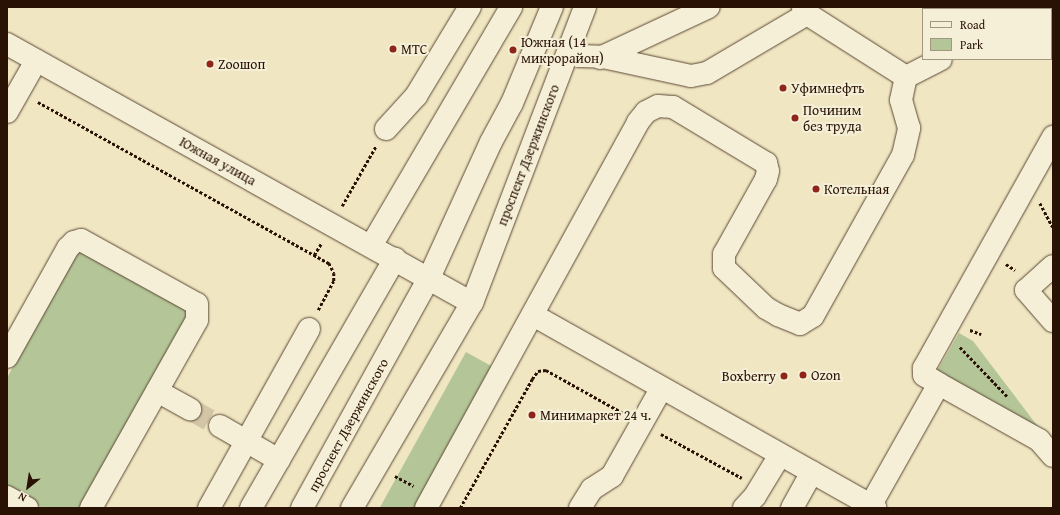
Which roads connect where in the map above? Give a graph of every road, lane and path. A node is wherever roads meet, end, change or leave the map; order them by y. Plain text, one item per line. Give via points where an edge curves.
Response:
1 (470, 7) edge
2 (511, 7) edge
3 (552, 7) edge
4 (585, 7) edge
5 (709, 7) edge
6 (805, 10) edge
7 (7, 44) edge
8 (570, 45) junction
9 (603, 57) junction
10 (939, 60) edge
11 (36, 61) junction
12 (906, 77) junction
13 (556, 80) junction
14 (18, 91) junction
15 (7, 112) edge
16 (386, 129) joint
17 (1053, 137) edge
18 (332, 224) junction
19 (371, 246) junction
20 (988, 252) junction
21 (314, 255) junction
22 (395, 259) junction
23 (1053, 266) edge
24 (429, 278) junction
25 (1033, 283) junction
26 (472, 303) junction
27 (533, 315) junction
28 (1053, 321) edge
29 (309, 329) joint
30 (945, 331) junction
31 (7, 357) edge
32 (532, 379) dead end
33 (939, 384) junction
34 (660, 389) junction
35 (157, 391) junction
36 (1010, 398) dead end
37 (190, 409) tunnel mouth
38 (220, 426) tunnel mouth
39 (246, 441) junction
40 (780, 455) junction
41 (1053, 456) edge
42 (279, 460) junction
43 (812, 472) junction
44 (7, 497) edge
45 (872, 507) edge
46 (27, 508) edge
47 (91, 508) edge
48 (209, 508) edge
49 (251, 508) edge
50 (302, 508) edge
51 (352, 508) edge
52 (426, 508) edge
53 (460, 508) edge
54 (580, 508) edge
55 (744, 508) edge
56 (792, 508) edge

1 - 16 street via 416,96
2 - 19 street
3 - 24 street, проспект Дзержинского via 512,103 491,142
4 - 8 street, проспект Дзержинского
5 - 9 street
6 - 9 street via 707,73 691,76
6 - 12 street
7 - 11 street, Южная улица
8 - 9 street via 572,52 579,56
8 - 13 street, проспект Дзержинского
9 - 13 street
10 - 12 street
11 - 14 street
11 - 18 street, Южная улица
12 - 27 street via 901,100 909,128 903,155 808,321 800,324 793,322 766,308 724,268 724,254 766,179 766,163 673,107 658,106 646,112 638,122
13 - 26 street, проспект Дзержинского
14 - 15 street
14 - 21 path
16 - 18 path
17 - 20 street
18 - 19 street, Южная улица
18 - 21 path
19 - 22 street, Южная улица
20 - 25 path
20 - 30 street
21 - 29 path via 329,263 334,273 334,281
22 - 24 street, Южная улица
22 - 42 street
23 - 25 street
24 - 26 street
24 - 50 street, проспект Дзержинского
25 - 28 street via 1026,290
26 - 51 street, проспект Дзержинского
27 - 34 street
27 - 52 street
29 - 39 street
30 - 33 street via 923,371 924,375
30 - 36 path
31 - 35 street via 68,248 74,242 82,240 196,304 197,320
32 - 53 path
33 - 41 street via 1039,440
33 - 45 street
34 - 40 street
34 - 54 street via 612,476 592,489
35 - 37 street
35 - 47 street
38 - 39 street
39 - 42 street
39 - 48 street
40 - 43 street
40 - 55 street via 755,496
42 - 49 street
43 - 45 street
43 - 56 street
44 - 46 street

